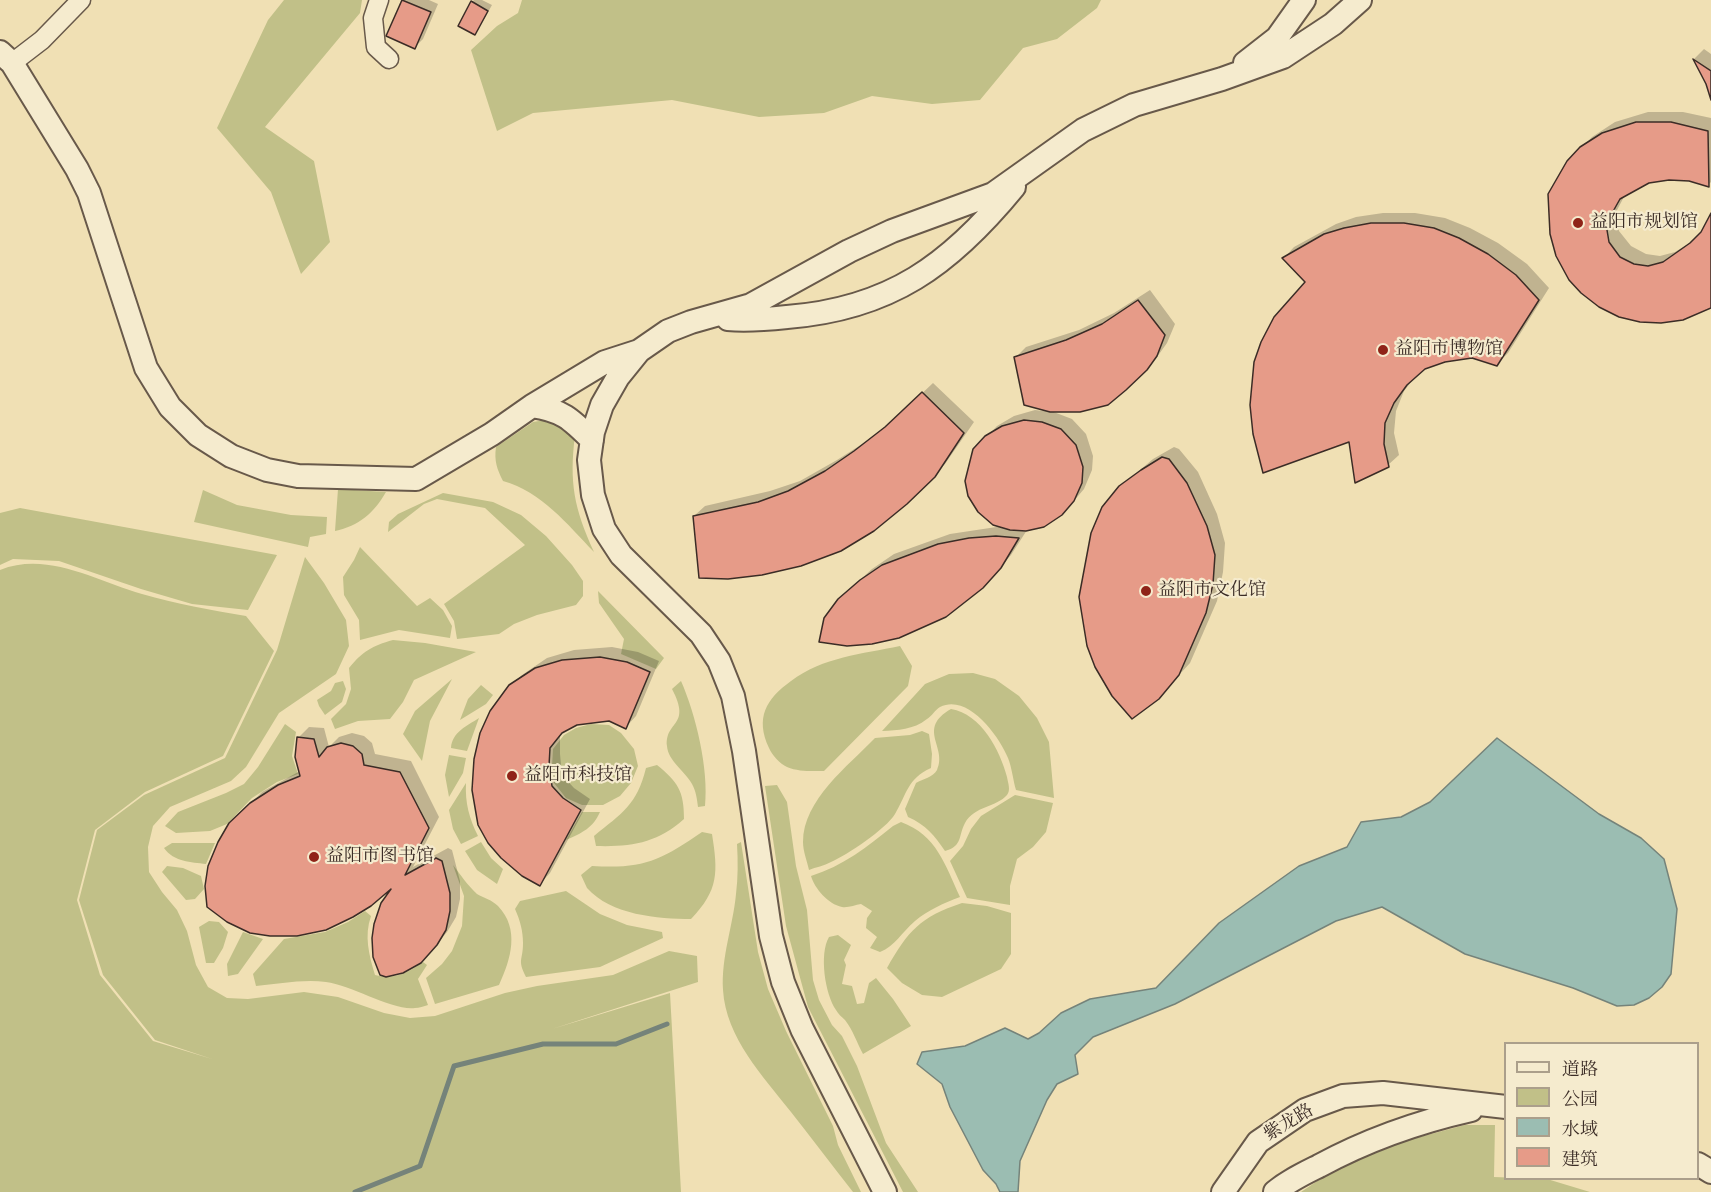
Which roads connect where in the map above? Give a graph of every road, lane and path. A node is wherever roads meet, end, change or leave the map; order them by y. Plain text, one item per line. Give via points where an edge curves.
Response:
1 (81, 0) edge
2 (379, 0) edge
3 (1304, 0) edge
4 (1360, 0) edge
5 (6, 58) edge
6 (389, 59) dead end
7 (1222, 79) junction
8 (1029, 170) junction
9 (711, 317) junction
10 (639, 351) junction
11 (532, 405) junction
12 (592, 440) junction
13 (1496, 1107) edge
14 (885, 1192) edge
15 (1223, 1192) edge
16 (1275, 1192) edge

1 - 5 street via 42,40
2 - 6 street via 373,18 376,47
3 - 7 street via 1277,38
4 - 7 street via 1333,24 1282,57
5 - 11 street via 78,169 89,193 146,368 170,407 198,435 231,456 267,470 298,476 416,479
7 - 8 street via 1134,105 1083,130
8 - 9 street via 993,194 892,231 751,305
8 - 9 street via 993,213 951,253 905,284 869,302 804,316
9 - 10 street via 668,331
10 - 11 street via 604,362
10 - 12 street via 602,405
11 - 12 street via 551,408 569,417
12 - 14 street via 589,460 593,495 604,530 621,555 701,634 723,670 733,696 771,936 783,982 802,1029
13 - 15 street, 紫龙路 via 1383,1093 1343,1096 1305,1110 1258,1142
13 - 16 street, 紫龙路 via 1424,1121 1350,1149

